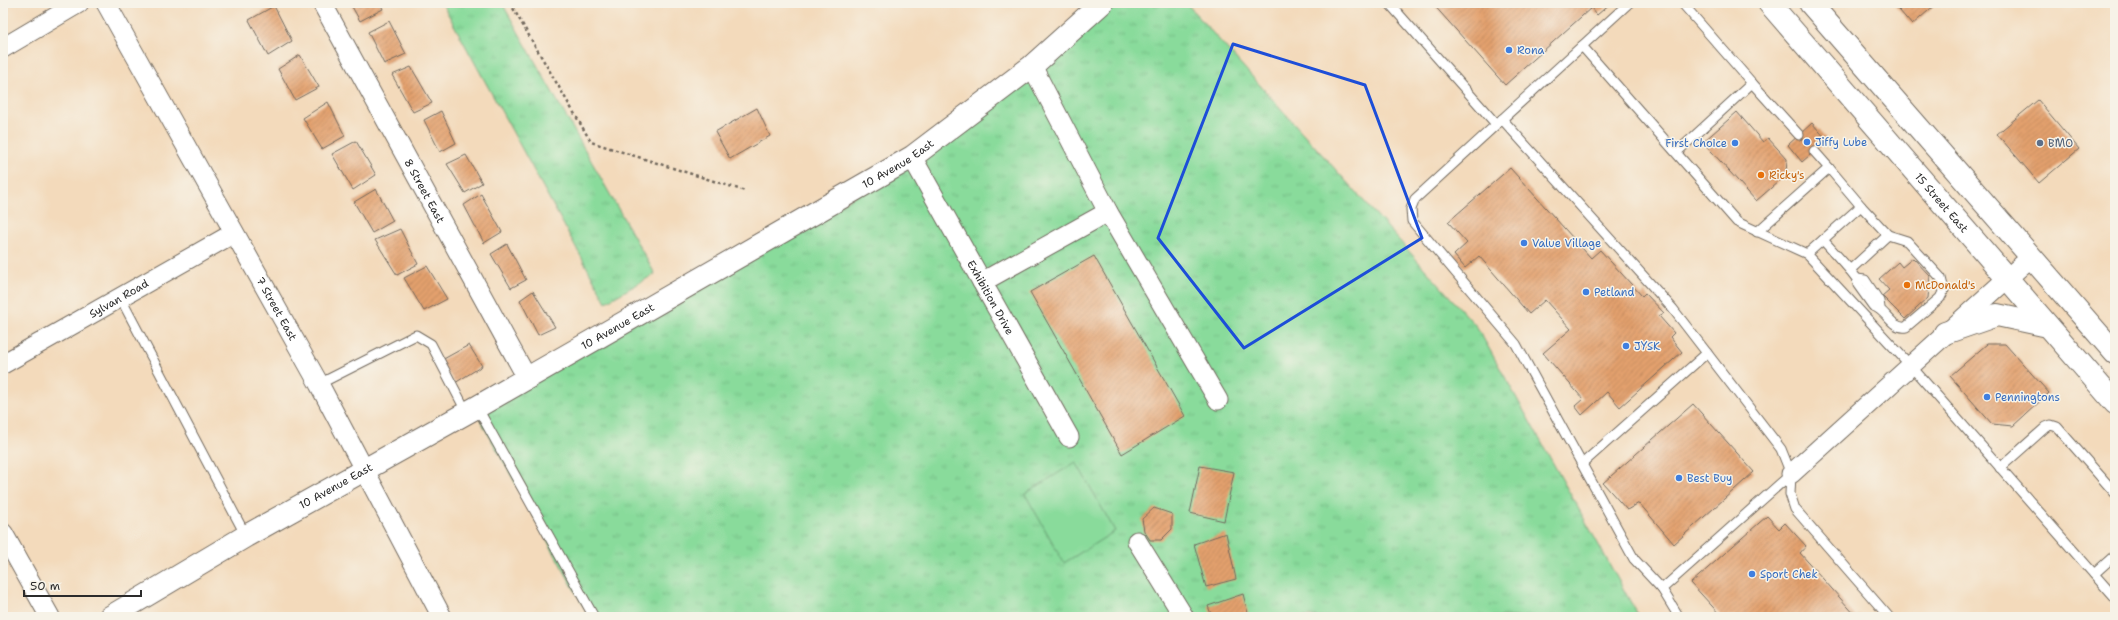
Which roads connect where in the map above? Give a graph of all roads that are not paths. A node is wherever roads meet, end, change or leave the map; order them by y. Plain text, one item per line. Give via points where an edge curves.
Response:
1 (79, 3) edge
2 (106, 3) edge
3 (322, 3) edge
4 (1102, 3) edge
5 (1389, 3) edge
6 (1629, 3) edge
7 (1682, 3) edge
8 (1769, 3) edge
9 (1810, 3) edge
10 (1582, 46) junction
11 (3, 48) edge
12 (1032, 66) junction
13 (1752, 83) junction
14 (1499, 121) junction
15 (1799, 135) dead end
16 (1677, 152) junction
17 (1814, 152) dead end
18 (912, 157) junction
19 (1828, 168) junction
20 (1861, 206) junction
21 (1108, 212) junction
22 (1757, 232) junction
23 (234, 233) junction
24 (1888, 235) junction
25 (1823, 240) junction
26 (1807, 254) junction
27 (2031, 257) junction
28 (1850, 270) junction
29 (2006, 279) junction
30 (982, 282) junction
31 (121, 299) junction
32 (2048, 326) junction
33 (1945, 333) junction
34 (1707, 353) junction
35 (2115, 353) edge
36 (3, 364) edge
37 (1910, 365) junction
38 (527, 378) junction
39 (319, 384) junction
40 (1218, 400) dead end
41 (2115, 403) edge
42 (472, 410) junction
43 (1070, 438) dead end
44 (1582, 464) junction
45 (2000, 468) junction
46 (363, 470) junction
47 (1790, 474) junction
48 (2115, 493) edge
49 (3, 533) edge
50 (246, 536) junction
51 (1137, 541) dead end
52 (2115, 555) edge
53 (2094, 574) junction
54 (1662, 589) junction
55 (2115, 598) edge
56 (50, 617) edge
57 (110, 617) edge
58 (442, 617) edge
59 (594, 617) edge
60 (1184, 617) edge
61 (1679, 617) edge
62 (1890, 617) edge

1 - 11 street
2 - 23 street, 7 Street East
3 - 38 street, 8 Street East
4 - 12 street, 10 Avenue East
5 - 14 lane
6 - 10 lane
7 - 13 lane
8 - 29 street, 15 Street East
9 - 27 street
10 - 14 lane
10 - 16 lane
12 - 18 street, 10 Avenue East
12 - 21 street
13 - 15 lane
13 - 16 lane
14 - 34 lane via 1673,309
14 - 44 lane via 1415,199 1411,209 1412,220 1516,344
16 - 22 lane via 1737,222
17 - 19 lane
18 - 30 street, Exhibition Drive
18 - 38 street, 10 Avenue East
19 - 20 lane
19 - 22 lane
20 - 24 lane
20 - 25 lane
21 - 30 street
21 - 40 street
22 - 26 lane
23 - 31 street, Sylvan Road
23 - 39 street, 7 Street East
24 - 28 lane
24 - 28 lane via 1907,241 1941,278 1944,290 1940,298 1906,327 1898,327 1880,308 1873,306
25 - 26 lane
25 - 28 lane
26 - 37 lane
27 - 29 street
27 - 35 street
29 - 32 street, 15 Street East
29 - 33 street
30 - 43 street, Exhibition Drive
31 - 36 street, Sylvan Road
31 - 50 lane
32 - 33 street via 1997,315
32 - 41 street, 15 Street East
33 - 37 street
34 - 44 lane
34 - 47 lane via 1781,449
37 - 45 lane
37 - 47 street
38 - 42 street, 10 Avenue East
39 - 42 lane via 416,335 431,344
39 - 46 street, 7 Street East
42 - 46 street, 10 Avenue East
42 - 59 lane
44 - 54 lane via 1634,559
45 - 48 lane via 2046,426 2051,425 2057,427
45 - 53 lane
46 - 50 street, 10 Avenue East
46 - 58 street, 7 Street East
47 - 54 lane
47 - 62 lane via 1790,494 1795,509
49 - 56 street
50 - 57 street, 10 Avenue East
51 - 60 street
52 - 53 lane
53 - 55 lane
54 - 61 lane

